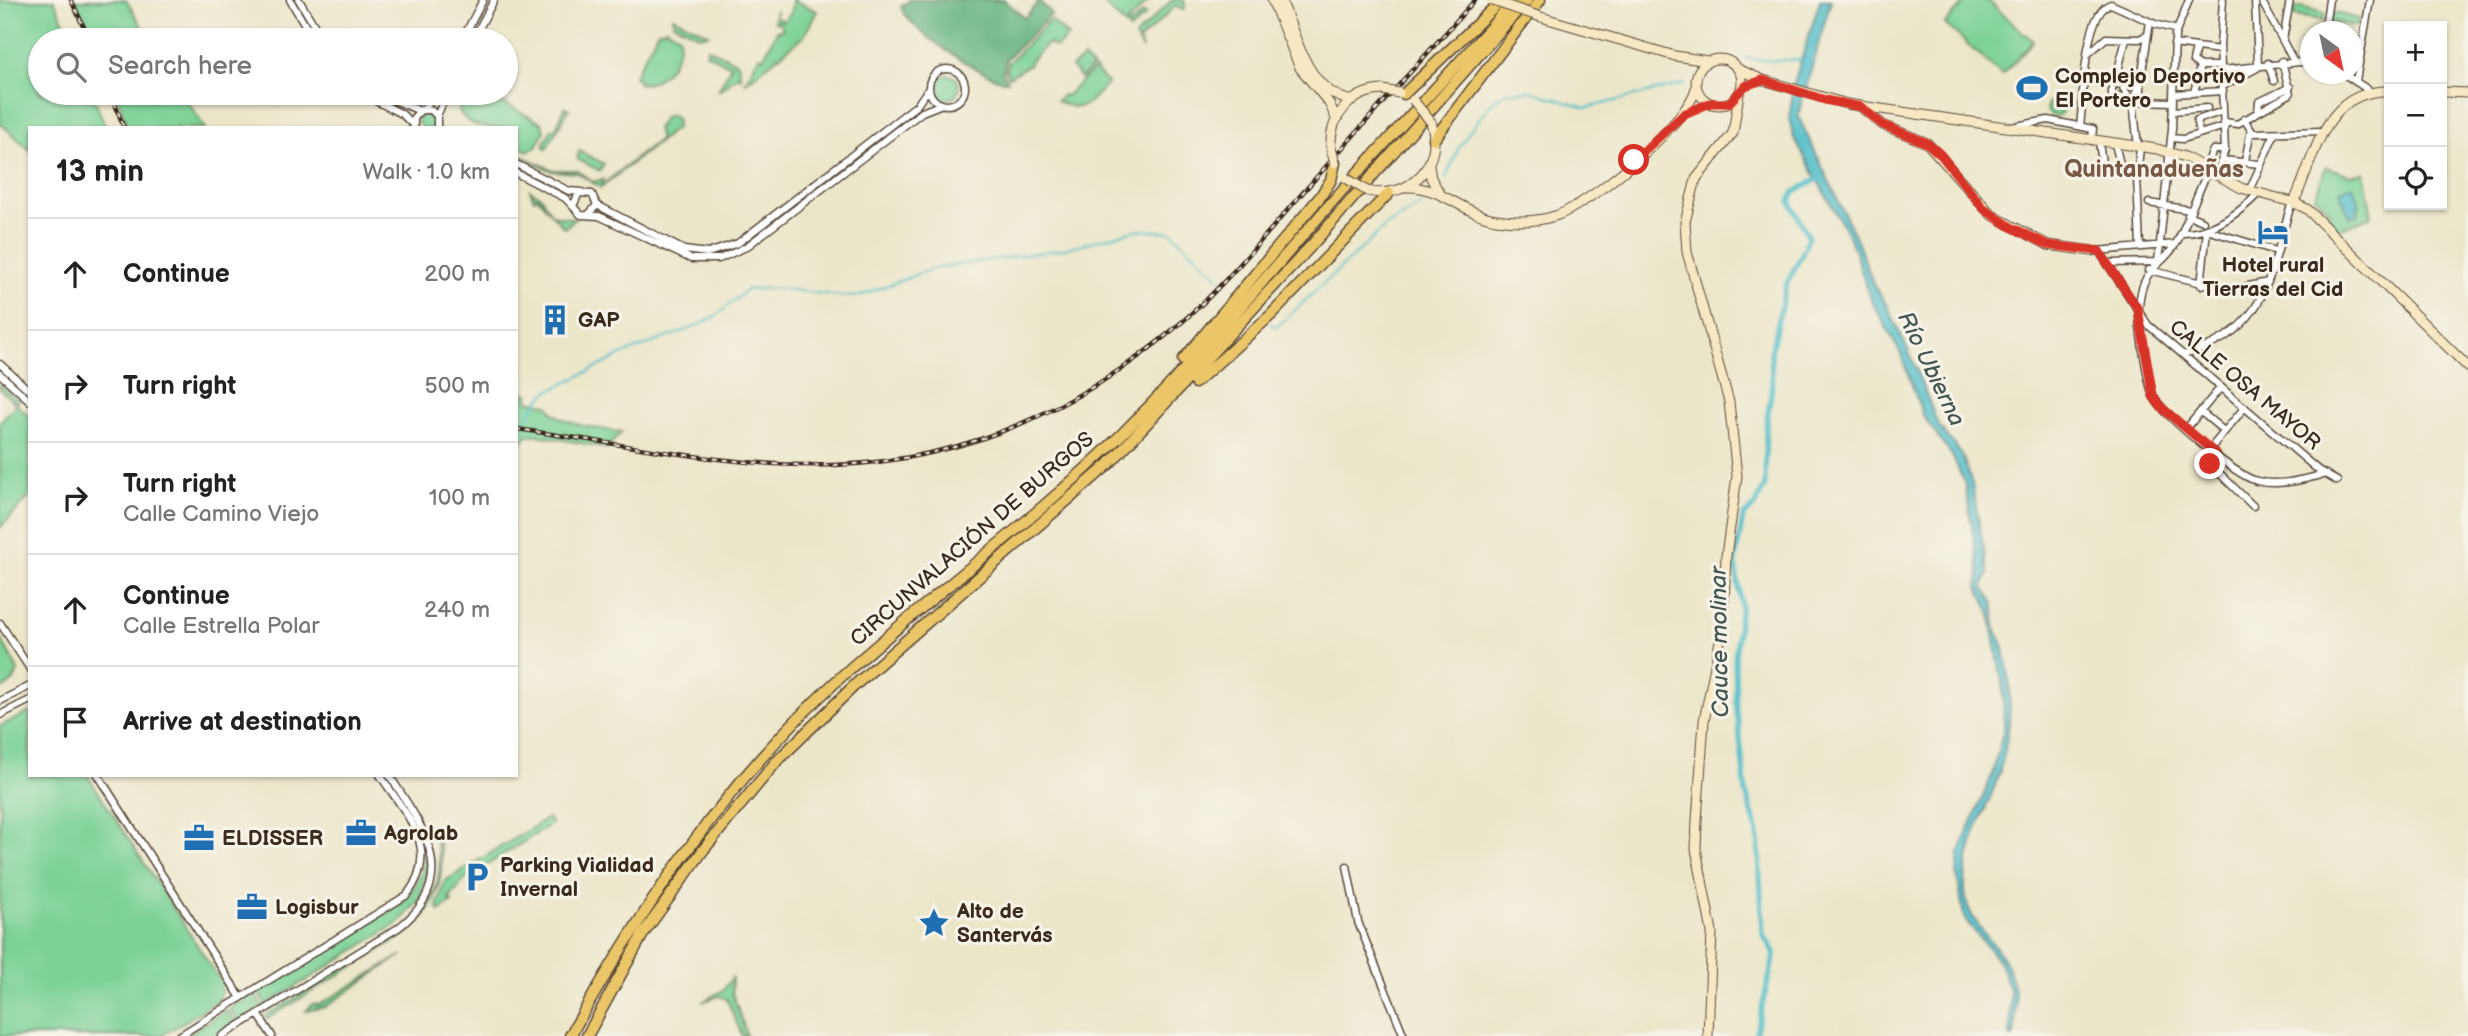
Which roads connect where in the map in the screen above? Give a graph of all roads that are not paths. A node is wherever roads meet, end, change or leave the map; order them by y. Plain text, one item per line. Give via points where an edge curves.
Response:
1 (290, 0) edge
2 (299, 0) edge
3 (483, 0) edge
4 (494, 0) edge
5 (1272, 0) edge
6 (1281, 0) edge
7 (1489, 0) edge
8 (1502, 0) edge
9 (1515, 0) edge
10 (1527, 0) edge
11 (1540, 0) edge
12 (2189, 0) edge
13 (2223, 0) edge
14 (2290, 0) edge
15 (2329, 0) edge
16 (2370, 0) edge
17 (2258, 1) edge
18 (2118, 4) edge
19 (2266, 9) junction
20 (2256, 15) junction
21 (2326, 21) edge
22 (2150, 22) junction
23 (307, 28) edge
24 (316, 28) edge
25 (468, 28) edge
26 (479, 28) edge
27 (2177, 30) junction
28 (2146, 36) junction
29 (2126, 39) junction
30 (2283, 40) junction
31 (2363, 40) edge
32 (2174, 44) junction
33 (2196, 48) junction
34 (2220, 50) junction
35 (2089, 53) junction
36 (1675, 56) junction
37 (2292, 60) junction
38 (2300, 60) edge
39 (1708, 61) junction
40 (2282, 61) junction
41 (2264, 64) junction
42 (2200, 66) junction
43 (2222, 68) junction
44 (1738, 69) junction
45 (1697, 74) junction
46 (1763, 80) junction
47 (2274, 81) dead end
48 (2360, 84) edge
49 (2140, 85) junction
50 (929, 88) junction
51 (1696, 88) junction
52 (2120, 88) junction
53 (2223, 89) junction
54 (2370, 91) junction
55 (2384, 91) edge
56 (1740, 92) junction
57 (2206, 92) junction
58 (2447, 92) edge
59 (2190, 93) junction
60 (2468, 93) edge
61 (2173, 94) junction
62 (1405, 96) junction
63 (1352, 101) junction
64 (2135, 102) junction
65 (2173, 102) junction
66 (1710, 103) junction
67 (942, 104) junction
68 (385, 105) edge
69 (409, 105) edge
70 (426, 105) edge
71 (442, 105) edge
72 (1722, 105) junction
73 (1861, 107) junction
74 (422, 110) junction
75 (2186, 110) junction
76 (2173, 111) junction
77 (2206, 111) junction
78 (2223, 111) junction
79 (1684, 114) junction
80 (437, 117) junction
81 (1336, 118) junction
82 (2245, 119) junction
83 (1736, 124) junction
84 (2225, 124) junction
85 (413, 126) edge
86 (414, 126) edge
87 (437, 126) edge
88 (445, 126) edge
89 (2080, 126) junction
90 (1996, 127) junction
91 (2251, 131) junction
92 (2323, 131) junction
93 (2199, 133) junction
94 (2274, 133) junction
95 (2171, 137) junction
96 (2187, 137) junction
97 (1434, 139) junction
98 (2095, 141) junction
99 (2115, 144) junction
100 (2139, 147) junction
101 (2225, 150) junction
102 (2168, 151) junction
103 (2179, 155) junction
104 (2223, 160) junction
105 (2245, 161) junction
106 (1335, 163) junction
107 (1429, 164) junction
108 (2120, 164) dead end
109 (2260, 164) junction
110 (518, 165) edge
111 (2103, 170) dead end
112 (2210, 172) junction
113 (518, 174) edge
114 (1406, 187) junction
115 (582, 192) junction
116 (2253, 192) junction
117 (1389, 193) junction
118 (1443, 198) junction
119 (2290, 201) junction
120 (2149, 203) dead end
121 (2162, 204) junction
122 (597, 205) junction
123 (573, 208) junction
124 (2189, 212) junction
125 (587, 216) junction
126 (2203, 220) dead end
127 (2207, 230) junction
128 (2181, 233) junction
129 (2176, 244) junction
130 (2159, 246) junction
131 (2140, 247) junction
132 (2131, 248) junction
133 (2095, 251) junction
134 (2276, 251) junction
135 (2132, 261) dead end
136 (2158, 262) junction
137 (2108, 263) junction
138 (2149, 270) junction
139 (2268, 282) junction
140 (2201, 285) junction
141 (2138, 309) junction
142 (2183, 355) junction
143 (0, 364) edge
144 (2468, 367) edge
145 (0, 374) edge
146 (2221, 387) junction
147 (28, 389) edge
148 (28, 399) edge
149 (2245, 407) junction
150 (2201, 412) junction
151 (2186, 429) junction
152 (2224, 431) junction
153 (1121, 435) junction
154 (2212, 451) junction
155 (1109, 464) junction
156 (2326, 474) junction
157 (2337, 481) dead end
158 (2253, 506) dead end
159 (0, 622) edge
160 (28, 666) edge
161 (28, 688) edge
162 (0, 701) edge
163 (28, 702) edge
164 (0, 715) edge
165 (99, 777) edge
166 (381, 777) edge
167 (390, 777) edge
168 (420, 830) junction
169 (1347, 866) dead end
170 (241, 998) junction
171 (258, 1014) junction
172 (179, 1036) edge
173 (222, 1036) edge
174 (272, 1036) edge
175 (570, 1036) edge
176 (587, 1036) edge
177 (1404, 1036) edge
178 (1707, 1036) edge

1 - 23 street
2 - 24 street
3 - 25 street
4 - 26 street
5 - 81 main road via 1300,68
6 - 63 main road via 1316,79 1330,93
7 - 36 main road, bridge
8 - 62 highway
9 - 153 highway, CIRCUNVALACIÓN DE BURGOS via 1240,310
10 - 155 highway, CIRCUNVALACIÓN DE BURGOS via 1310,247
11 - 97 highway
12 - 27 street
13 - 34 street
14 - 30 street
15 - 21 street
16 - 31 street
17 - 19 street
17 - 20 street
18 - 22 street
18 - 35 street via 2109,3 2092,23
19 - 20 street
19 - 30 street
20 - 41 street
22 - 27 street
22 - 28 street
27 - 32 street
28 - 29 street
28 - 49 street
29 - 35 street via 2104,39
29 - 52 street
30 - 37 street
32 - 33 street
32 - 61 street
33 - 34 street
33 - 42 street via 2193,61
34 - 43 street
35 - 89 street
36 - 39 main road
36 - 45 main road
37 - 38 street
37 - 40 street
39 - 44 main road via 1724,59
39 - 45 main road
40 - 41 street
40 - 82 street via 2290,87 2259,102 2258,110
41 - 43 street
41 - 47 street
41 - 53 street
42 - 43 street
42 - 59 street
43 - 53 street
44 - 46 main road
44 - 56 main road
45 - 51 main road
46 - 56 main road
46 - 73 main road
48 - 54 street
49 - 52 street
49 - 64 street
50 - 67 street
50 - 67 street via 934,75 943,70 961,76 961,97
50 - 122 street via 906,114 757,229 720,251 684,250
51 - 66 main road
51 - 79 main road
52 - 64 street
52 - 64 street via 2112,95
53 - 57 street
53 - 78 street
54 - 55 main road
54 - 92 main road via 2341,109
56 - 72 main road
56 - 83 main road
57 - 59 street
57 - 77 street
58 - 60 main road
59 - 61 street
59 - 75 street
61 - 65 street
62 - 63 main road, bridge via 1383,90 1366,92
62 - 97 main road, bridge via 1431,122
63 - 81 main road
64 - 65 street
64 - 100 street
65 - 76 street
66 - 72 main road
66 - 79 main road
67 - 125 street via 928,107 727,257 703,261 682,257 599,216
68 - 85 street
69 - 74 street
70 - 74 street
71 - 80 street
72 - 83 main road
73 - 90 main road
73 - 133 main road via 1883,125 1927,143 1992,215 2048,245
74 - 80 street
74 - 86 street via 413,119
75 - 76 street
75 - 77 street
76 - 95 street
77 - 78 street
77 - 93 street via 2197,120
78 - 84 street
79 - 118 main road via 1587,201 1554,216 1495,219
80 - 87 street
80 - 88 street
81 - 106 main road, bridge via 1331,148
82 - 84 street
82 - 91 street
83 - 178 main road via 1696,179 1685,222 1687,252 1728,394 1737,476 1726,556 1723,626 1704,721 1697,820 1696,849 1712,932
84 - 93 street
84 - 101 street
89 - 90 street via 2048,120
89 - 98 street via 2092,129
90 - 98 main road
91 - 94 street
91 - 105 street
92 - 94 street
92 - 119 main road
93 - 96 street
94 - 109 street
95 - 96 street
95 - 102 street
96 - 103 street
97 - 107 main road
98 - 99 main road
98 - 111 street
99 - 100 main road
99 - 108 street
100 - 102 main road
100 - 131 street
101 - 104 street
101 - 112 street via 2213,150
102 - 103 main road
102 - 121 street
103 - 112 main road
104 - 105 street
104 - 112 street
105 - 109 street
106 - 117 main road, bridge via 1346,178 1367,191
106 - 153 highway via 1320,197
107 - 114 main road
107 - 118 main road
109 - 116 street
110 - 115 street via 569,191
112 - 116 main road
112 - 124 street
113 - 123 street via 565,198
114 - 117 main road
114 - 118 main road via 1425,188
115 - 122 street via 594,196
115 - 123 street via 574,199
116 - 119 main road
116 - 127 street via 2237,215
117 - 155 highway via 1271,315
119 - 134 street
119 - 144 main road via 2322,221
120 - 121 street
121 - 124 street
121 - 130 street
122 - 125 street
123 - 125 street
124 - 126 street
124 - 128 street
127 - 128 street
127 - 134 street
127 - 140 street
128 - 129 street
129 - 130 street
129 - 136 street
130 - 131 street
130 - 136 street
131 - 132 street
132 - 133 street
132 - 135 street
133 - 137 street, CALLE OSA MAYOR
134 - 139 street
136 - 137 street
136 - 138 street
137 - 141 street, CALLE OSA MAYOR
138 - 140 street
138 - 141 street
139 - 140 street via 2230,290
139 - 142 street via 2263,298 2241,327 2220,342
141 - 142 street, CALLE OSA MAYOR via 2148,325
141 - 151 street via 2153,396
142 - 146 street, CALLE OSA MAYOR
143 - 147 street
145 - 148 street
146 - 149 street, CALLE OSA MAYOR
146 - 150 street
149 - 152 street
149 - 156 street, CALLE OSA MAYOR
150 - 151 street
150 - 152 street
151 - 154 street
152 - 154 street
153 - 175 highway, CIRCUNVALACIÓN DE BURGOS via 1008,539 841,677 774,745 672,868
154 - 156 street via 2257,481 2276,484
154 - 158 street via 2210,464
155 - 176 highway, CIRCUNVALACIÓN DE BURGOS via 896,648 776,762 704,849 643,934
156 - 157 street, CALLE OSA MAYOR
159 - 160 street
161 - 162 street
163 - 164 street
165 - 170 street
166 - 168 street
167 - 168 street
168 - 170 street via 422,862 407,895
168 - 171 street via 431,851 432,869 415,912 398,928
169 - 177 street via 1358,922
170 - 172 street
171 - 173 street
171 - 174 street

